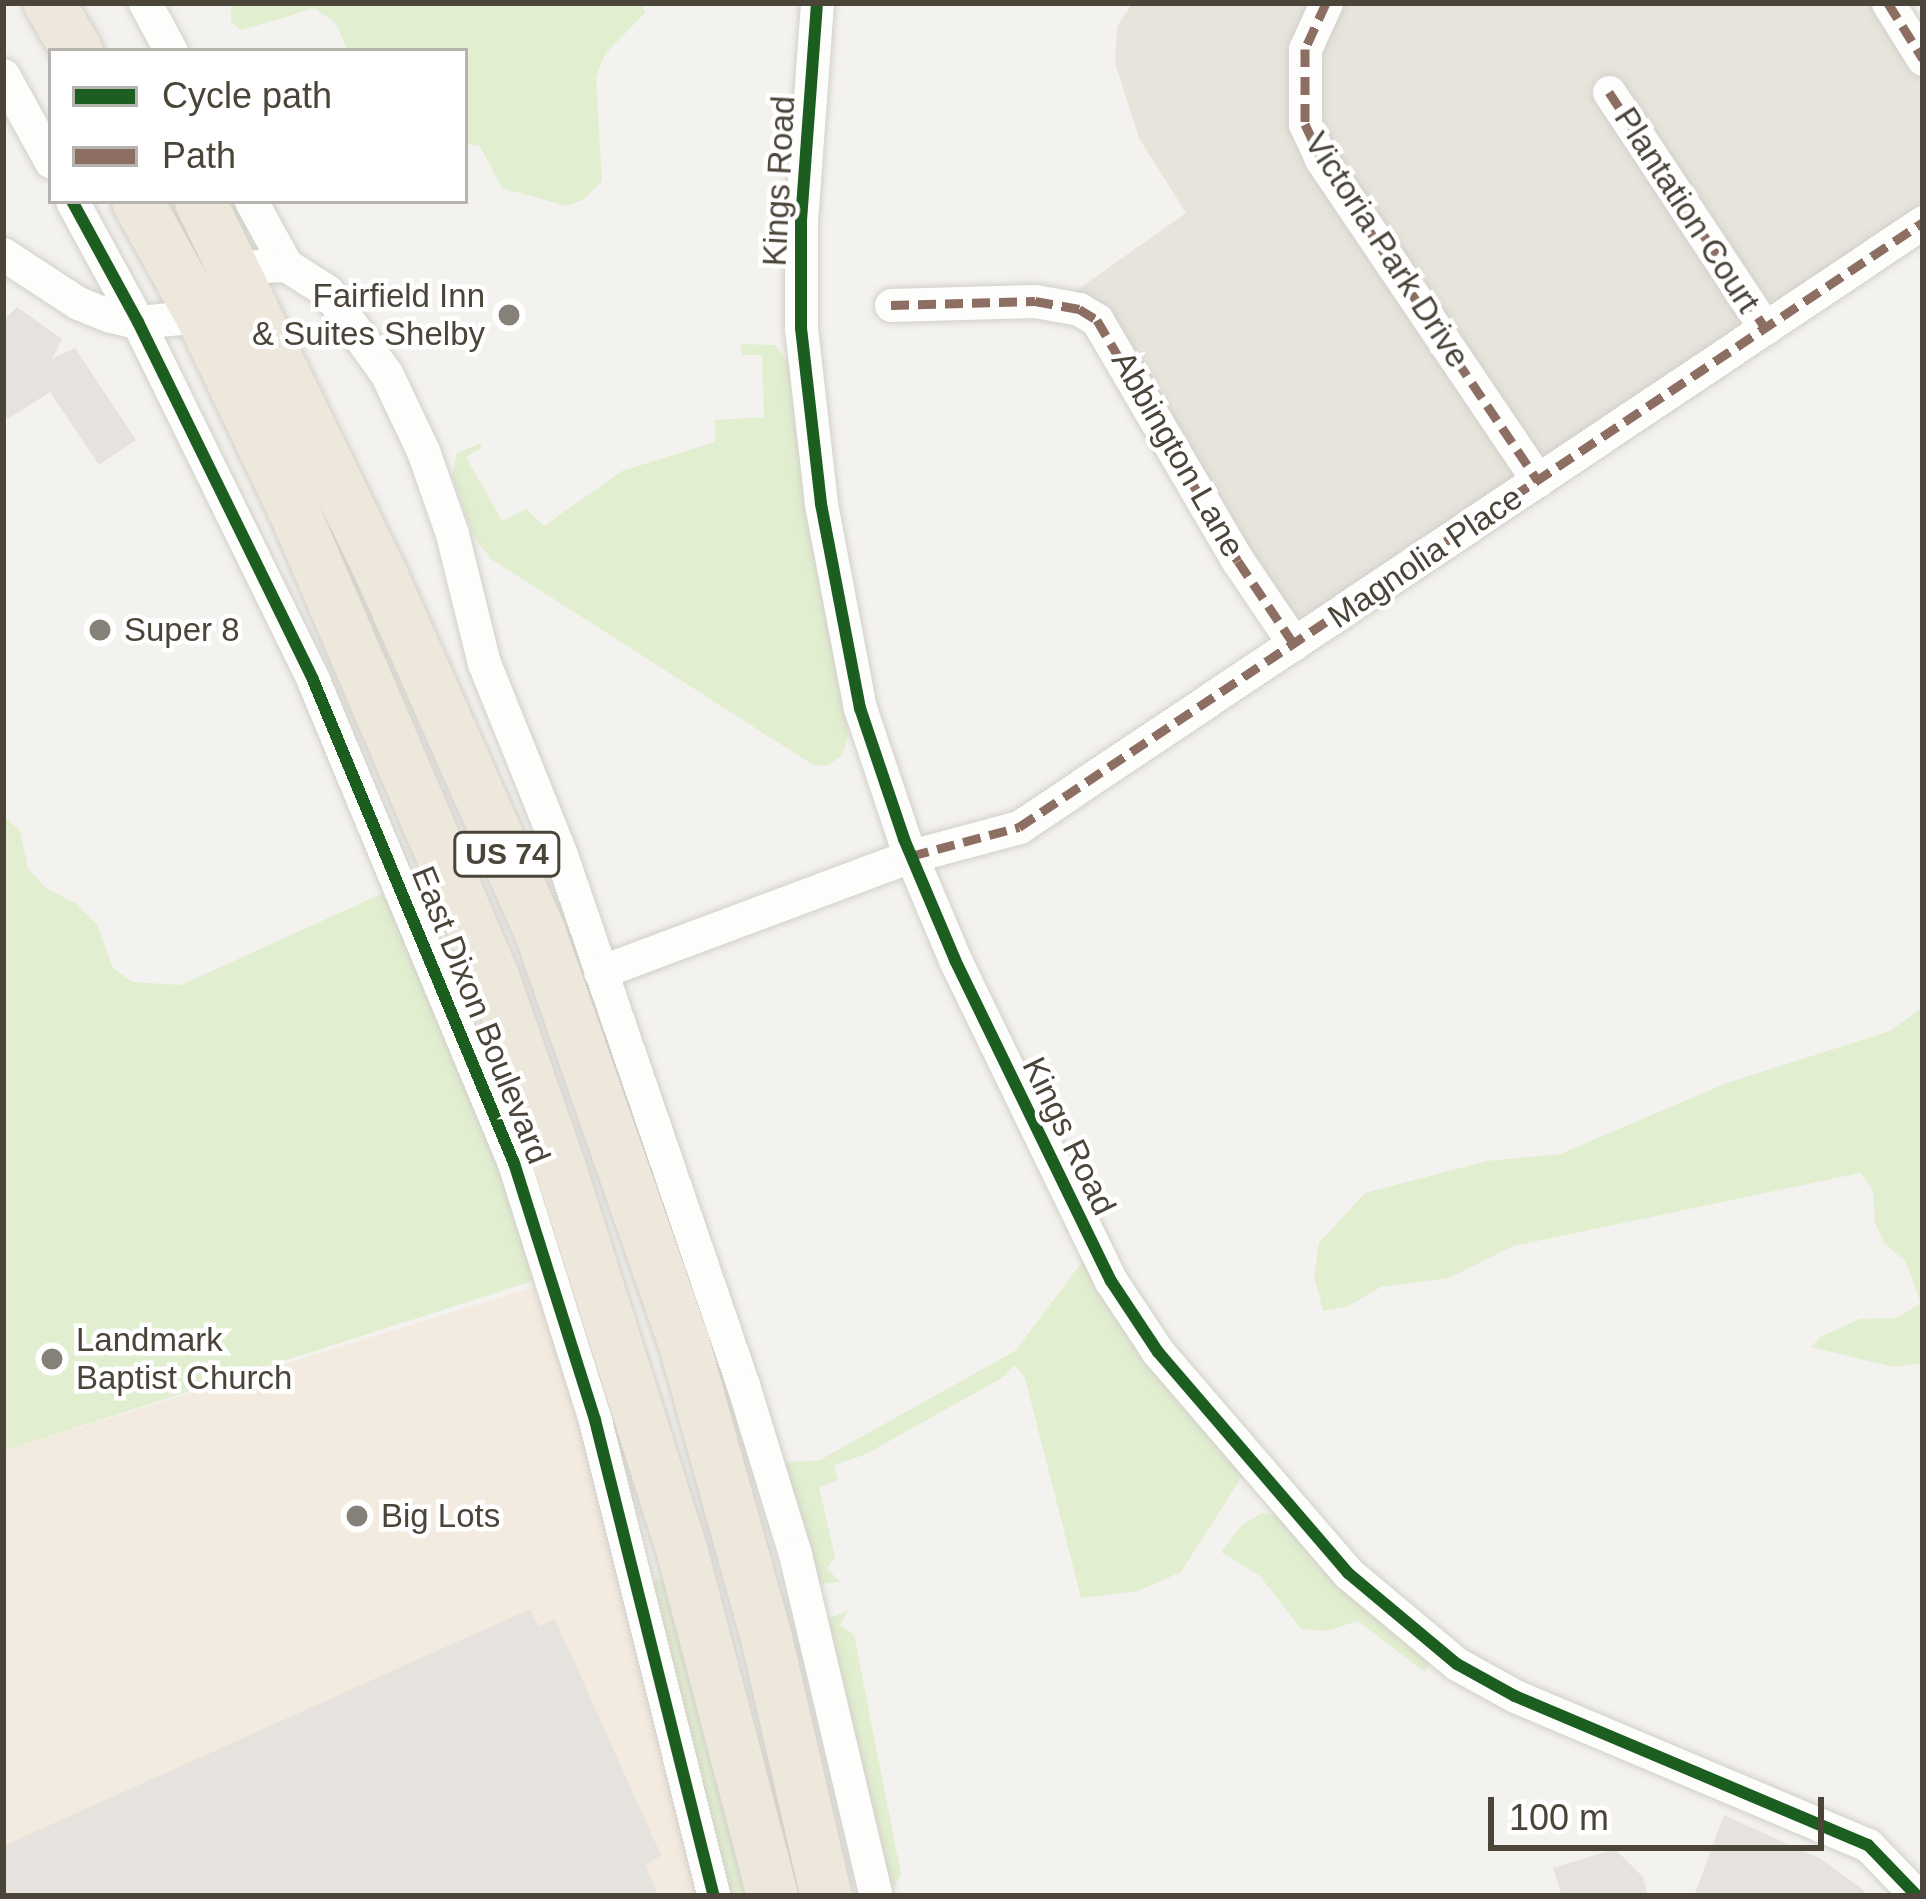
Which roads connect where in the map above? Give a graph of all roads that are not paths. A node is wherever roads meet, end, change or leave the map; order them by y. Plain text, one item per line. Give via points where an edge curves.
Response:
1 (27, 3) edge
2 (49, 3) edge
3 (90, 3) edge
4 (145, 3) edge
5 (818, 3) edge
6 (1326, 3) edge
7 (1888, 3) edge
8 (52, 48) edge
9 (75, 48) edge
10 (114, 48) edge
11 (169, 48) edge
12 (1923, 59) edge
13 (3, 75) edge
14 (1610, 92) dead end
15 (48, 157) edge
16 (74, 204) edge
17 (139, 204) edge
18 (163, 204) edge
19 (203, 204) edge
20 (251, 204) edge
21 (1923, 222) edge
22 (3, 254) edge
23 (261, 267) junction
24 (891, 305) dead end
25 (201, 316) junction
26 (138, 322) junction
27 (1765, 328) junction
28 (1538, 482) junction
29 (382, 576) junction
30 (1294, 644) junction
31 (910, 856) junction
32 (600, 972) junction
33 (682, 1552) junction
34 (632, 1566) junction
35 (789, 1631) junction
36 (1868, 1845) junction
37 (1923, 1863) edge
38 (713, 1896) edge
39 (772, 1896) edge
40 (826, 1896) edge
41 (876, 1896) edge
42 (1917, 1896) edge

1 - 8 highway
2 - 9 highway
3 - 10 highway
4 - 11 street
5 - 31 street, Kings Road via 801,221 809,413 860,708
6 - 28 street, Victoria Park Drive via 1305,49 1305,124
7 - 12 street
13 - 15 street
14 - 27 street, Plantation Court
16 - 26 street, East Dixon Boulevard
17 - 25 highway, East Dixon Boulevard / US 74
18 - 23 highway via 197,261 213,270
19 - 23 highway, US 74
20 - 23 street
21 - 27 street, Magnolia Place
22 - 26 street via 78,303
23 - 29 highway, US 74
23 - 32 street via 314,280 386,373 423,451 484,663
24 - 30 street, Abbington Lane via 1034,301 1097,320
25 - 26 street
25 - 29 highway via 219,316 236,332 348,543
25 - 33 highway, East Dixon Boulevard / US 74 via 362,662 493,976
26 - 34 street, East Dixon Boulevard via 313,680 464,1032 547,1265
27 - 28 street, Magnolia Place
28 - 30 street, Magnolia Place
29 - 35 highway, US 74 via 477,782 592,1076
30 - 31 street, Magnolia Place via 1019,827
31 - 32 street, Magnolia Place
31 - 36 street, Kings Road via 1111,1281 1158,1352 1348,1573 1457,1664 1515,1696
32 - 35 street via 743,1384
33 - 34 street
33 - 39 highway, East Dixon Boulevard / US 74
34 - 38 street, East Dixon Boulevard
35 - 40 highway, US 74
35 - 41 street
36 - 37 street
36 - 42 street, Kings Road

